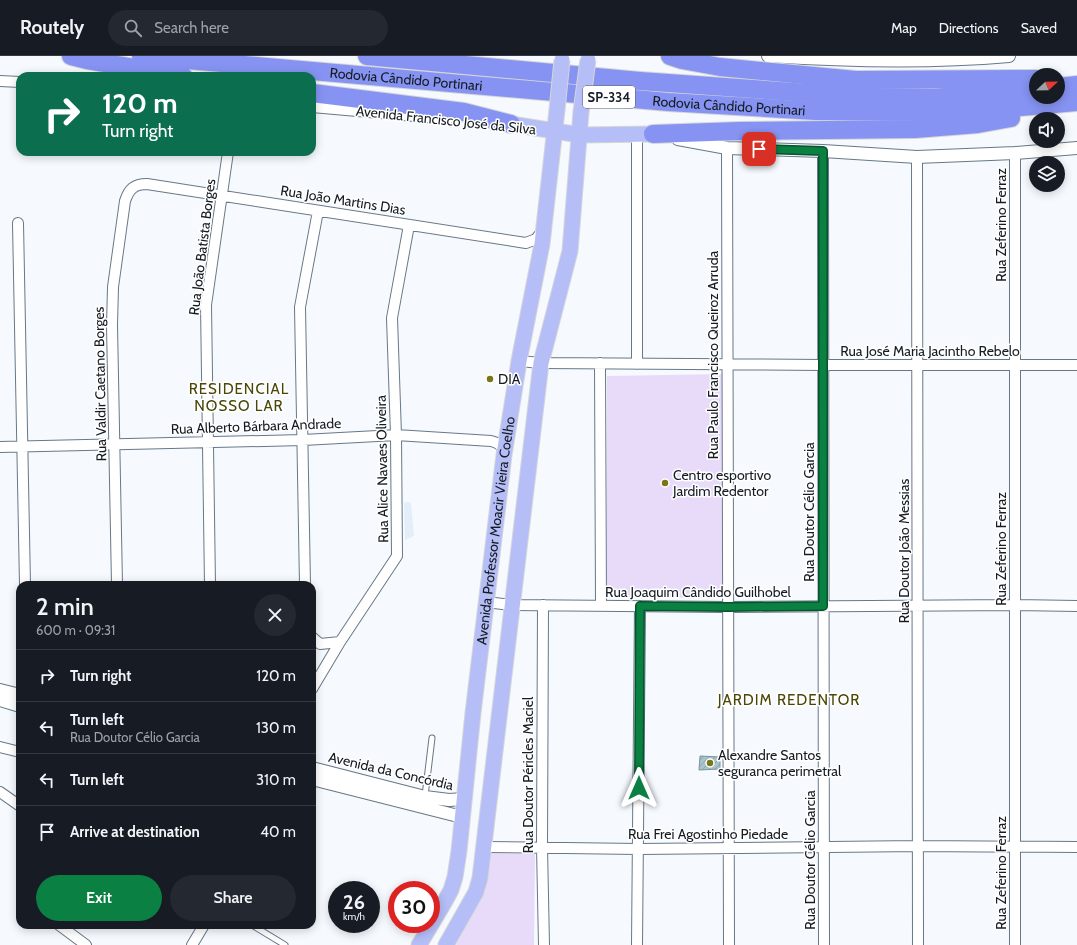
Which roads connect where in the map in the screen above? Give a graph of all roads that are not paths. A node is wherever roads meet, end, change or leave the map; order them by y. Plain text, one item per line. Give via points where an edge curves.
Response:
1 (71, 56) edge
2 (141, 56) edge
3 (367, 56) edge
4 (670, 56) edge
5 (768, 56) edge
6 (1002, 56) edge
7 (562, 58) edge
8 (588, 58) edge
9 (833, 58) edge
10 (921, 58) edge
11 (159, 72) edge
12 (1029, 79) edge
13 (1065, 79) edge
14 (0, 80) edge
15 (1077, 80) edge
16 (16, 82) edge
17 (1077, 85) edge
18 (1065, 86) edge
19 (1029, 90) edge
20 (316, 94) edge
21 (1077, 102) edge
22 (316, 107) edge
23 (1077, 108) edge
24 (511, 124) junction
25 (555, 132) junction
26 (645, 134) junction
27 (580, 135) junction
28 (727, 148) junction
29 (1077, 148) edge
30 (823, 151) junction
31 (1015, 154) junction
32 (227, 156) edge
33 (917, 157) junction
34 (134, 186) joint
35 (222, 195) junction
36 (318, 212) junction
37 (18, 224) dead end
38 (409, 225) junction
39 (544, 230) junction
40 (519, 361) junction
41 (541, 363) junction
42 (600, 363) junction
43 (637, 364) junction
44 (728, 364) junction
45 (1015, 364) junction
46 (823, 365) junction
47 (917, 365) junction
48 (1077, 365) edge
49 (396, 435) junction
50 (303, 440) junction
51 (209, 442) junction
52 (115, 444) junction
53 (22, 446) junction
54 (0, 447) edge
55 (504, 455) junction
56 (25, 581) edge
57 (117, 581) edge
58 (210, 581) edge
59 (305, 581) edge
60 (486, 602) junction
61 (511, 605) junction
62 (543, 605) junction
63 (1015, 605) junction
64 (601, 606) junction
65 (640, 606) junction
66 (823, 606) junction
67 (918, 606) junction
68 (1077, 606) edge
69 (728, 607) junction
70 (316, 640) edge
71 (340, 642) junction
72 (316, 682) edge
73 (0, 690) edge
74 (16, 694) edge
75 (0, 700) edge
76 (16, 705) edge
77 (432, 738) dead end
78 (0, 747) edge
79 (16, 751) edge
80 (316, 769) edge
81 (316, 780) edge
82 (0, 792) edge
83 (464, 799) junction
84 (424, 802) junction
85 (16, 803) edge
86 (488, 814) junction
87 (462, 817) junction
88 (918, 846) junction
89 (1015, 846) junction
90 (484, 847) junction
91 (542, 847) junction
92 (1077, 847) edge
93 (639, 848) junction
94 (729, 848) junction
95 (824, 848) junction
96 (459, 850) junction
97 (64, 929) edge
98 (202, 929) edge
99 (259, 929) edge
100 (86, 945) edge
101 (192, 945) edge
102 (285, 945) edge
103 (419, 945) edge
104 (446, 945) edge
105 (544, 945) edge
106 (637, 945) edge
107 (729, 945) edge
108 (824, 945) edge
109 (918, 945) edge
110 (1015, 945) edge

1 - 11 highway
2 - 21 highway, Rodovia Cândido Portinari / SP-334 via 668,102 816,111 939,112
3 - 19 highway, Rodovia Cândido Portinari / SP-334 via 640,81 865,97 934,98
4 - 12 highway via 720,68 856,80
5 - 9 street
6 - 10 street
7 - 25 main road, Avenida Professor Moacir Vieira Coelho, bridge
8 - 27 main road, Avenida Professor Moacir Vieira Coelho, bridge
9 - 10 street
13 - 15 highway
14 - 16 street
17 - 18 highway
20 - 24 highway via 464,112
22 - 24 street, Avenida Francisco José da Silva
23 - 26 highway via 978,124 915,129 739,130
24 - 25 main road, Avenida Francisco José da Silva
25 - 27 main road, Avenida Francisco José da Silva
25 - 39 main road, Avenida Professor Moacir Vieira Coelho
26 - 27 main road, Avenida Francisco José da Silva
26 - 28 street
26 - 43 street
27 - 41 main road, Avenida Professor Moacir Vieira Coelho via 570,251
28 - 30 street
28 - 44 street, Rua Paulo Francisco Queiroz Arruda
29 - 31 street
30 - 33 street
30 - 46 street, Rua Doutor Célio Garcia
31 - 33 street
31 - 45 street, Rua Zeferino Ferraz
32 - 35 street, Rua João Batista Borges
33 - 47 street, Rua Doutor João Messias
34 - 35 street, Rua João Martins Dias via 147,184
34 - 52 street, Rua Valdir Caetano Borges via 128,192 126,201 113,288
35 - 36 street, Rua João Martins Dias
35 - 51 street, Rua João Batista Borges via 206,305
36 - 38 street, Rua João Martins Dias
36 - 50 street via 300,307
37 - 53 street
38 - 39 street, Rua João Martins Dias via 526,243 536,239
38 - 49 street, Rua Alice Navaes Oliveira via 392,318
39 - 40 main road, Avenida Professor Moacir Vieira Coelho
40 - 41 street, Rua José Maria Jacintho Rebelo
40 - 55 main road, Avenida Professor Moacir Vieira Coelho
41 - 42 street, Rua José Maria Jacintho Rebelo
41 - 61 main road, Avenida Professor Moacir Vieira Coelho
42 - 43 street, Rua José Maria Jacintho Rebelo
42 - 64 street
43 - 44 street, Rua José Maria Jacintho Rebelo
44 - 46 street, Rua José Maria Jacintho Rebelo
44 - 69 street, Rua Paulo Francisco Queiroz Arruda
45 - 47 street, Rua José Maria Jacintho Rebelo
45 - 48 street, Rua José Maria Jacintho Rebelo
45 - 63 street, Rua Zeferino Ferraz
46 - 47 street, Rua José Maria Jacintho Rebelo
46 - 66 street, Rua Doutor Célio Garcia
47 - 67 street, Rua Doutor João Messias
49 - 50 street, Rua Alberto Bárbara Andrade
49 - 55 street, Rua Alberto Bárbara Andrade via 491,441 500,445
49 - 71 street, Rua Alice Navaes Oliveira via 397,556
50 - 51 street, Rua Alberto Bárbara Andrade
50 - 59 street
51 - 52 street, Rua Alberto Bárbara Andrade
51 - 58 street, Rua João Batista Borges
52 - 53 street, Rua Alberto Bárbara Andrade
52 - 57 street, Rua Valdir Caetano Borges
53 - 54 street, Rua Alberto Bárbara Andrade
53 - 56 street
55 - 60 main road, Avenida Professor Moacir Vieira Coelho
60 - 61 street, Rua Joaquim Cândido Guilhobel
60 - 83 main road, Avenida Professor Moacir Vieira Coelho
61 - 62 street, Rua Joaquim Cândido Guilhobel
61 - 86 main road, Avenida Professor Moacir Vieira Coelho
62 - 64 street, Rua Joaquim Cândido Guilhobel
62 - 91 street, Rua Doutor Péricles Maciel
63 - 67 street, Rua Joaquim Cândido Guilhobel
63 - 68 street, Rua Joaquim Cândido Guilhobel
63 - 89 street, Rua Zeferino Ferraz
64 - 65 street, Rua Joaquim Cândido Guilhobel
65 - 69 street, Rua Joaquim Cândido Guilhobel
65 - 93 street
66 - 67 street, Rua Joaquim Cândido Guilhobel
66 - 69 street, Rua Joaquim Cândido Guilhobel
66 - 95 street, Rua Doutor Célio Garcia
67 - 88 street, Rua Doutor João Messias
69 - 94 street, Rua Paulo Francisco Queiroz Arruda
70 - 71 street via 320,644
71 - 72 street, Rua Alice Navaes Oliveira
73 - 74 street
75 - 76 street
77 - 84 lane
78 - 79 street
80 - 84 street, Avenida da Concórdia
81 - 84 street, Avenida da Concórdia
82 - 85 street
83 - 84 street, Avenida da Concórdia
83 - 87 main road, Avenida Professor Moacir Vieira Coelho
84 - 87 street, Avenida da Concórdia
86 - 87 main road via 474,819
86 - 90 main road, Avenida Professor Moacir Vieira Coelho
87 - 96 main road, Avenida Professor Moacir Vieira Coelho
88 - 89 street, Rua Frei Agostinho Piedade
88 - 95 street, Rua Frei Agostinho Piedade
88 - 109 street, Rua Doutor João Messias
89 - 92 street, Rua Frei Agostinho Piedade
89 - 110 street, Rua Zeferino Ferraz
90 - 91 street, Rua Frei Agostinho Piedade
90 - 96 main road via 465,847
90 - 104 main road, Avenida Professor Moacir Vieira Coelho via 476,892
91 - 93 street, Rua Frei Agostinho Piedade
91 - 105 street, Rua Doutor Péricles Maciel
93 - 94 street, Rua Frei Agostinho Piedade
93 - 106 street
94 - 95 street, Rua Frei Agostinho Piedade
94 - 107 street, Rua Paulo Francisco Queiroz Arruda
95 - 108 street, Rua Doutor Célio Garcia
96 - 103 main road, Avenida Professor Moacir Vieira Coelho via 451,890
97 - 100 street
98 - 101 street
99 - 102 lane

